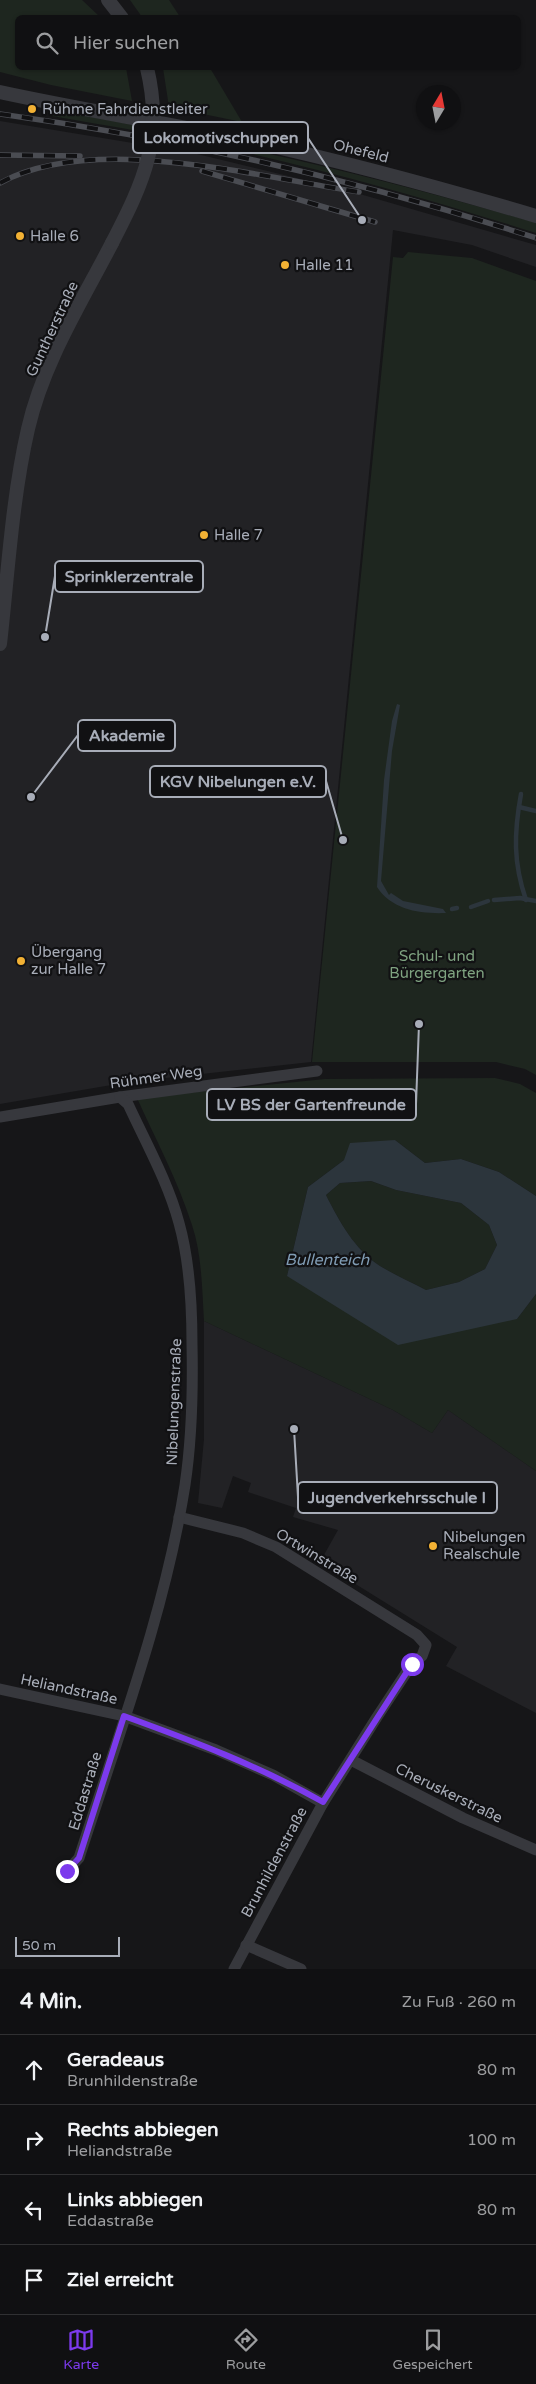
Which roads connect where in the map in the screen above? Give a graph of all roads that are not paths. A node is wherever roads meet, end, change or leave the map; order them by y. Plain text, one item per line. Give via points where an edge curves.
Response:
1 (108, 0) edge
2 (120, 15) edge
3 (147, 70) edge
4 (0, 92) edge
5 (536, 216) edge
6 (0, 644) edge
7 (317, 1071) dead end
8 (120, 1097) junction
9 (0, 1117) edge
10 (179, 1517) junction
11 (426, 1645) joint
12 (0, 1689) edge
13 (124, 1716) junction
14 (351, 1760) junction
15 (323, 1802) junction
16 (536, 1850) edge
17 (67, 1871) dead end
18 (246, 1945) junction
19 (234, 1969) edge
20 (301, 1969) edge

1 - 2 street
3 - 6 street, Guntherstraße, bridge via 154,113 151,147 140,185 63,336 28,428
4 - 5 street, Ohefeld via 300,153 415,181
7 - 8 street, Rühmer Weg
8 - 9 street, Rühmer Weg
8 - 10 street, Nibelungenstraße via 128,1104 170,1196 179,1222 189,1273 191,1422
10 - 11 street, Ortwinstraße via 243,1533 276,1547 417,1635
10 - 13 street, Nibelungenstraße via 165,1578
11 - 14 street, Brunhildenstraße via 422,1656 412,1664
12 - 13 street, Heliandstraße
13 - 15 street, Heliandstraße via 273,1774
13 - 17 street, Eddastraße via 79,1858
14 - 15 street, Brunhildenstraße
14 - 16 street, Cheruskerstraße via 463,1818
15 - 18 street, Brunhildenstraße
18 - 19 street, Brunhildenstraße
18 - 20 street

